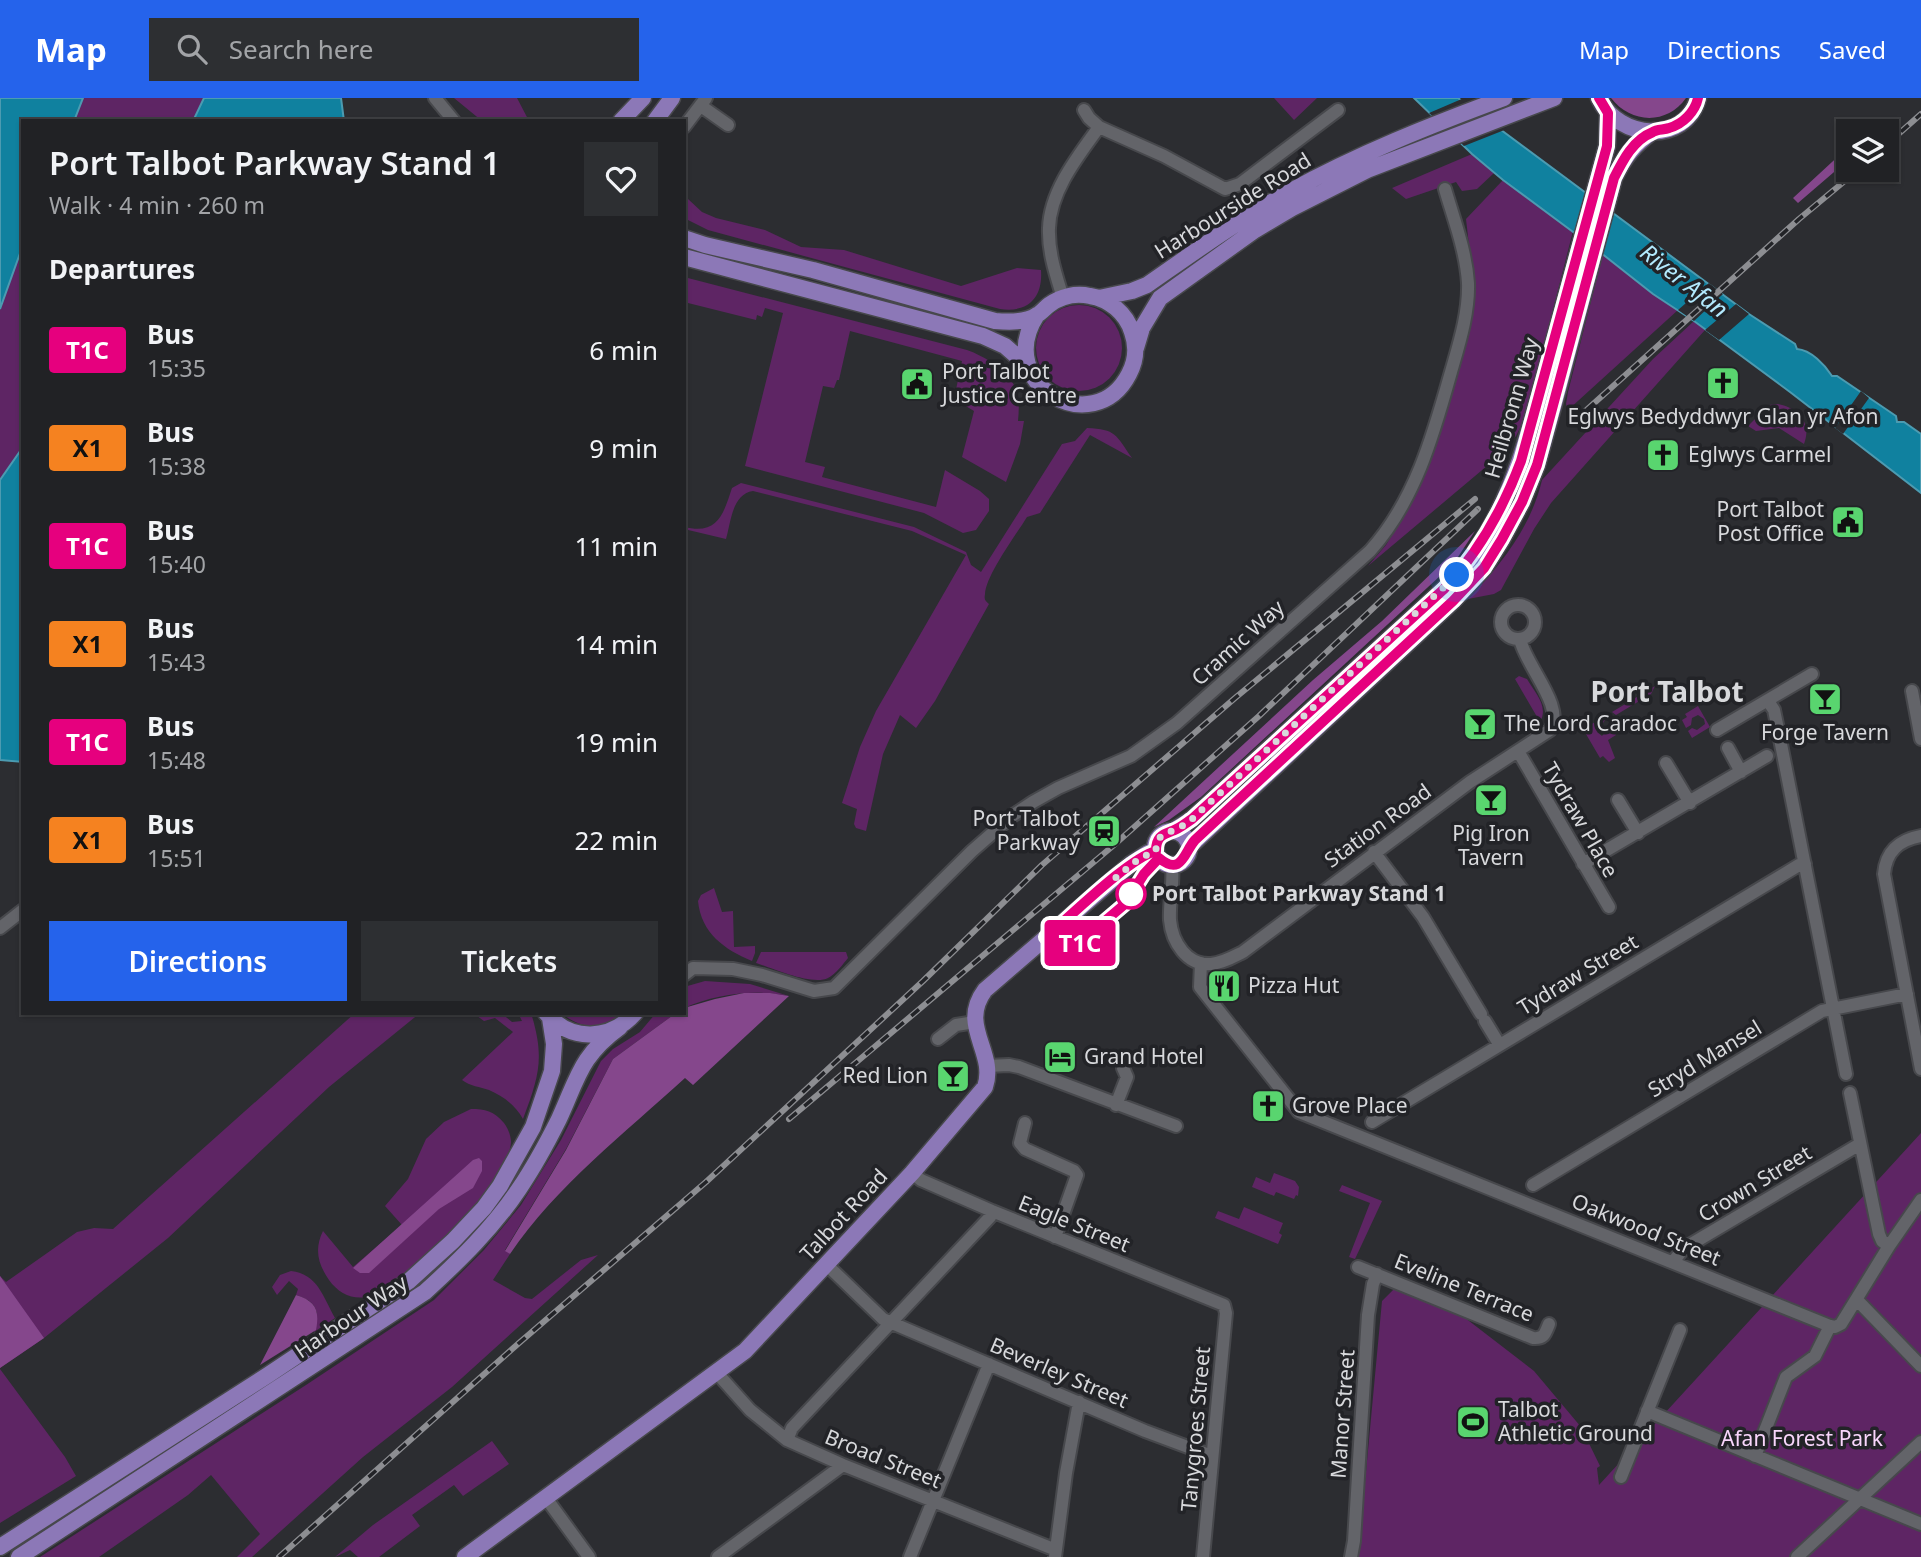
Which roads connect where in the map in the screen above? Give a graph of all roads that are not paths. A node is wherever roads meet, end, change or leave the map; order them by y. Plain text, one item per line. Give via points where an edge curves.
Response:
1 (435, 98) edge
2 (643, 98) edge
3 (672, 98) edge
4 (1554, 98) edge
5 (1699, 98) edge
6 (1502, 99) edge
7 (704, 102) edge
8 (1601, 103) edge
9 (1084, 110) dead end
10 (1338, 110) dead end
11 (454, 119) edge
12 (623, 119) edge
13 (656, 119) edge
14 (686, 124) edge
15 (728, 125) dead end
16 (1099, 127) junction
17 (1653, 131) junction
18 (1445, 189) dead end
19 (686, 239) edge
20 (686, 258) edge
21 (1063, 298) junction
22 (1099, 298) junction
23 (1037, 315) junction
24 (1135, 354) junction
25 (1028, 366) junction
26 (1550, 387) junction
27 (1496, 534) junction
28 (1520, 639) dead end
29 (1812, 674) dead end
30 (1912, 691) dead end
31 (1768, 701) junction
32 (1717, 730) dead end
33 (1921, 739) edge
34 (1728, 748) dead end
35 (1518, 751) junction
36 (1767, 756) dead end
37 (1666, 763) dead end
38 (1741, 772) junction
39 (1618, 800) dead end
40 (1690, 803) junction
41 (1173, 831) junction
42 (1638, 833) junction
43 (1921, 836) edge
44 (1189, 847) junction
45 (1156, 851) junction
46 (1374, 852) junction
47 (1583, 864) junction
48 (1805, 864) junction
49 (1172, 865) junction
50 (1609, 907) dead end
51 (21, 912) edge
52 (0, 928) edge
53 (1201, 963) junction
54 (687, 969) edge
55 (1907, 994) junction
56 (1834, 1008) junction
57 (633, 1015) edge
58 (548, 1016) edge
59 (975, 1022) junction
60 (620, 1027) junction
61 (1917, 1029) edge
62 (938, 1039) dead end
63 (1499, 1044) junction
64 (987, 1066) junction
65 (1123, 1068) dead end
66 (1921, 1069) edge
67 (1846, 1074) dead end
68 (1850, 1093) dead end
69 (1116, 1105) junction
70 (1372, 1122) dead end
71 (1025, 1123) dead end
72 (1176, 1126) dead end
73 (1860, 1144) junction
74 (912, 1173) junction
75 (1533, 1185) dead end
76 (1921, 1200) edge
77 (992, 1211) junction
78 (1055, 1237) junction
79 (1889, 1246) junction
80 (1673, 1262) junction
81 (826, 1264) junction
82 (1358, 1267) dead end
83 (1377, 1274) junction
84 (1857, 1300) junction
85 (1224, 1305) joint
86 (892, 1323) junction
87 (1549, 1324) dead end
88 (1830, 1326) junction
89 (1680, 1330) dead end
90 (989, 1364) junction
91 (1921, 1366) edge
92 (718, 1373) junction
93 (1079, 1402) junction
94 (1647, 1411) junction
95 (787, 1440) junction
96 (1921, 1442) edge
97 (1212, 1456) junction
98 (1755, 1456) junction
99 (844, 1465) junction
100 (1621, 1477) dead end
101 (545, 1498) junction
102 (1860, 1498) junction
103 (934, 1500) junction
104 (1921, 1524) edge
105 (0, 1547) edge
106 (1056, 1553) edge
107 (19, 1557) edge
108 (466, 1557) edge
109 (589, 1557) edge
110 (718, 1557) edge
111 (910, 1557) edge
112 (1203, 1557) edge
113 (1351, 1557) edge
114 (1797, 1557) edge

1 - 11 street
2 - 12 main road
3 - 13 main road
4 - 24 main road, Harbourside Road via 1335,186 1255,230 1160,298 1142,328
5 - 17 main road, Heilbronn Way via 1679,125
6 - 22 main road, Harbourside Road via 1438,122 1328,172 1234,225 1147,285
7 - 14 street
7 - 15 street
8 - 17 main road, Heilbronn Way via 1630,129
8 - 26 main road, Heilbronn Way via 1607,146
9 - 16 street
10 - 16 street via 1240,184 1225,189
16 - 21 street via 1069,171 1049,223
17 - 26 main road, Heilbronn Way via 1623,158 1614,178
18 - 54 street, Cramic Way via 1464,254 1468,284 1464,323 1419,472 1382,538 1177,723 1130,756 1058,788 1012,816 834,988 814,991 748,971
19 - 23 main road via 980,318 1017,321
20 - 25 main road, Harbourside Road via 984,336 1005,346
21 - 22 main road, Harbourside Road
21 - 23 main road
22 - 24 main road via 1126,320
23 - 25 main road via 1027,340
24 - 25 main road, Harbourside Road via 1121,386 1106,398 1086,404 1054,397 1040,387
26 - 27 main road, Heilbronn Way, bridge via 1537,465 1522,502
27 - 41 main road, Heilbronn Way via 1444,589 1192,819
27 - 44 main road, Heilbronn Way via 1484,568 1453,601
28 - 35 street, Station Road via 1555,716 1550,730
29 - 31 street
30 - 33 street
31 - 32 street
31 - 48 street via 1774,710
34 - 38 street
35 - 46 street, Station Road
35 - 47 street, Tydraw Place
36 - 38 street
37 - 40 street
38 - 40 street
39 - 42 street
40 - 42 street
41 - 44 main road via 1186,838
41 - 45 main road via 1161,836
42 - 47 street
43 - 55 street via 1899,844 1887,858 1884,874
44 - 49 main road via 1186,858
45 - 49 main road via 1162,862
45 - 59 main road via 1131,864 985,990 977,1002
46 - 53 street, Station Road via 1242,952 1224,961
46 - 63 street via 1423,917
47 - 50 street, Tydraw Place
48 - 56 street
48 - 63 street, Tydraw Street
49 - 53 street via 1172,933 1183,952
51 - 52 street
53 - 80 street, Oakwood Street via 1200,987 1298,1112
55 - 56 street, Stryd Mansel
55 - 61 street
56 - 67 street
56 - 75 street, Stryd Mansel
57 - 60 main road, Harbour Way
58 - 60 main road via 567,1030 589,1035
58 - 105 main road, Harbour Way via 554,1044 552,1071 533,1127 500,1186 453,1241 409,1281
59 - 62 street via 956,1025
59 - 64 main road
60 - 107 main road, Harbour Way via 584,1062 549,1140 506,1208 425,1293
61 - 66 street
63 - 70 street, Tydraw Street
64 - 69 street via 1019,1067
64 - 74 main road, Talbot Road via 985,1087
65 - 69 street via 1126,1077
68 - 73 street
69 - 72 street
71 - 78 street via 1015,1145 1077,1175
73 - 79 street via 1879,1234
73 - 80 street, Crown Street via 1683,1249
74 - 77 street, Eagle Street
74 - 81 main road, Talbot Road
76 - 79 street
77 - 78 street, Eagle Street
77 - 86 street
78 - 85 street, Eagle Street
79 - 84 street
80 - 88 street, Oakwood Street
81 - 86 street, Beverley Street
81 - 92 main road, Talbot Road via 745,1351
82 - 83 street, Eveline Terrace
83 - 87 street, Eveline Terrace via 1532,1338 1544,1336
83 - 113 street, Manor Street via 1368,1315
84 - 88 street via 1841,1324
84 - 91 street
85 - 97 street, Tanygroes Street
86 - 90 street, Beverley Street
86 - 95 street via 792,1428
88 - 98 street via 1815,1356 1786,1377
89 - 94 street
90 - 93 street, Beverley Street
90 - 103 street
92 - 95 street, Broad Street via 750,1410
92 - 101 main road, Talbot Road
93 - 97 street, Beverley Street
93 - 106 street
94 - 98 street
94 - 100 street
95 - 99 street, Broad Street
96 - 102 street
97 - 112 street, Tanygroes Street
98 - 102 street
99 - 103 street, Broad Street
99 - 110 street
101 - 108 main road, Talbot Road
101 - 109 street
102 - 104 street
102 - 114 street
103 - 106 street, Broad Street
103 - 111 street

